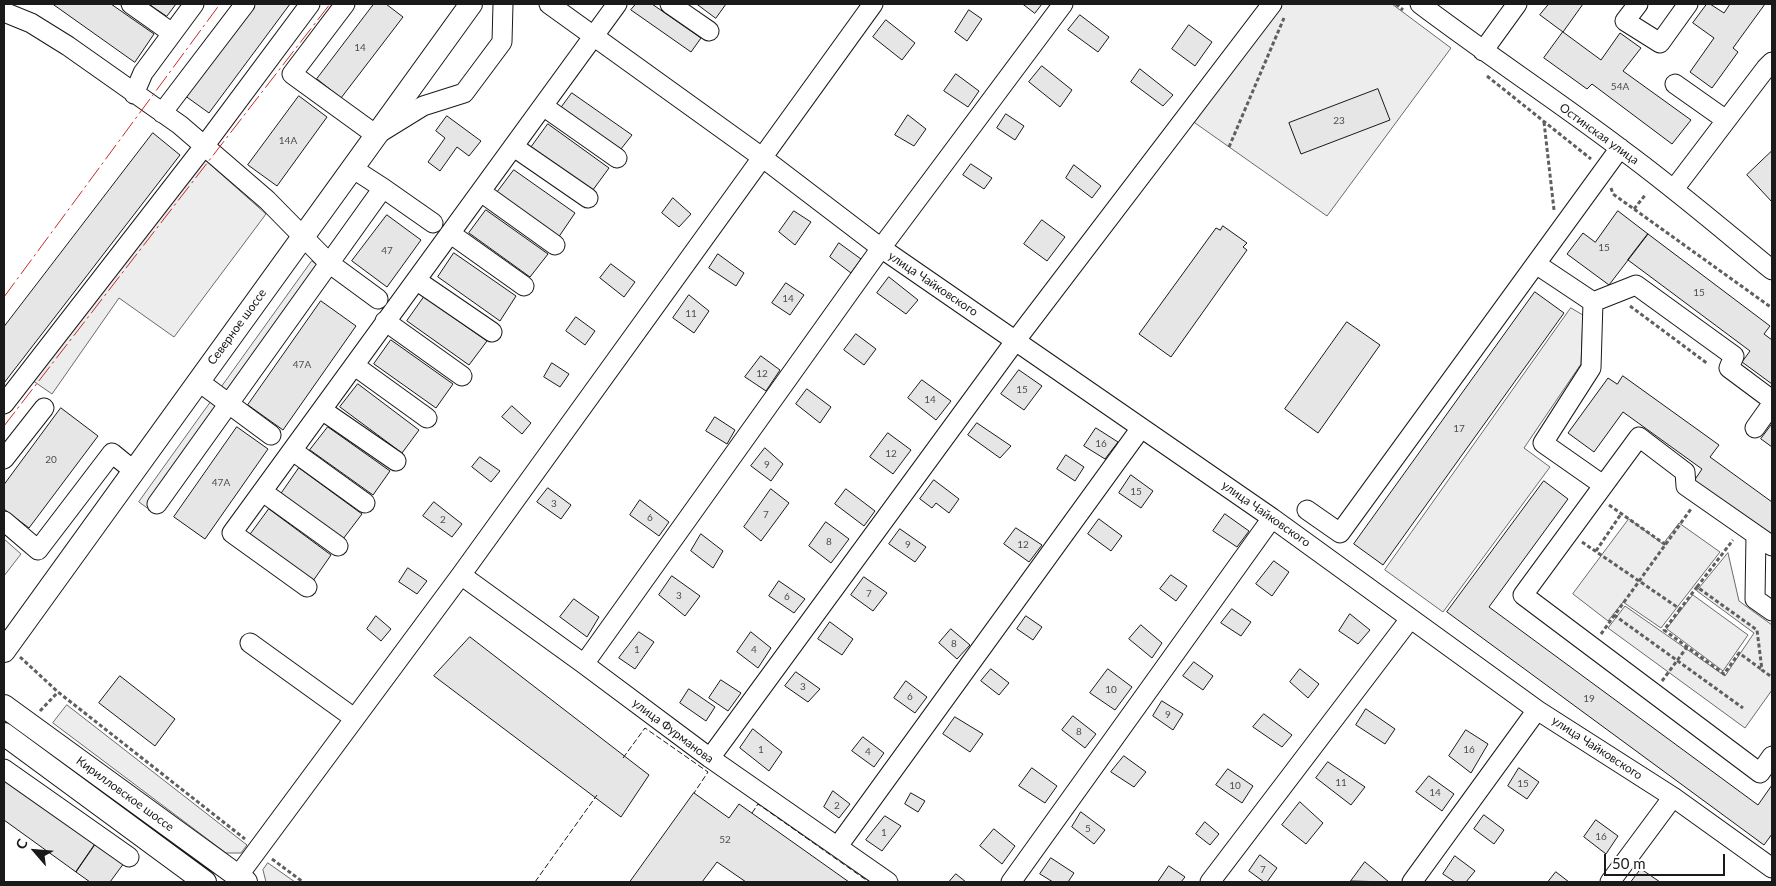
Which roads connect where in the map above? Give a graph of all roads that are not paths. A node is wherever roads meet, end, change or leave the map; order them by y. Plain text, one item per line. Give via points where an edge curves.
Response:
1 (131, 4) edge
2 (194, 4) edge
3 (245, 4) edge
4 (310, 4) edge
5 (345, 4) edge
6 (503, 4) edge
7 (549, 4) edge
8 (617, 4) edge
9 (670, 4) edge
10 (873, 4) edge
11 (1063, 4) edge
12 (1517, 4) edge
13 (1638, 4) edge
14 (1688, 4) edge
15 (468, 5) edge
16 (1279, 8) edge
17 (1415, 9) edge
18 (4, 12) edge
19 (709, 31) dead end
20 (172, 33) junction
21 (594, 36) junction
22 (1483, 51) junction
23 (1770, 68) edge
24 (1675, 84) dead end
25 (134, 94) junction
26 (544, 106) junction
27 (162, 113) junction
28 (1726, 120) junction
29 (376, 135) junction
30 (205, 145) junction
31 (514, 147) junction
32 (1620, 148) junction
33 (617, 158) dead end
34 (763, 158) junction
35 (352, 168) junction
36 (383, 188) junction
37 (1674, 189) junction
38 (481, 192) junction
39 (588, 198) dead end
40 (433, 223) dead end
41 (451, 234) junction
42 (302, 237) junction
43 (554, 245) dead end
44 (880, 248) junction
45 (330, 264) junction
46 (1536, 264) junction
47 (1772, 270) edge
48 (416, 280) junction
49 (524, 286) dead end
50 (378, 299) dead end
51 (1592, 302) junction
52 (385, 321) junction
53 (492, 332) dead end
54 (1016, 340) junction
55 (356, 366) junction
56 (462, 376) dead end
57 (198, 381) junction
58 (1772, 402) edge
59 (228, 403) junction
60 (4, 404) edge
61 (44, 408) dead end
62 (322, 410) junction
63 (427, 418) dead end
64 (1141, 428) junction
65 (1755, 428) dead end
66 (271, 436) dead end
67 (293, 451) junction
68 (4, 459) edge
69 (396, 460) dead end
70 (134, 471) junction
71 (1600, 491) junction
72 (263, 492) junction
73 (365, 503) dead end
74 (156, 504) dead end
75 (1307, 510) dead end
76 (1272, 518) junction
77 (4, 521) edge
78 (1749, 530) junction
79 (338, 546) dead end
80 (1772, 546) edge
81 (460, 576) junction
82 (307, 587) dead end
83 (1772, 611) edge
84 (1410, 619) junction
85 (250, 643) dead end
86 (6, 649) edge
87 (584, 664) junction
88 (4, 706) edge
89 (1537, 710) junction
90 (354, 718) junction
91 (4, 734) edge
92 (1772, 756) edge
93 (710, 758) junction
94 (4, 769) edge
95 (1673, 797) junction
96 (838, 846) junction
97 (129, 857) dead end
98 (1772, 868) edge
99 (242, 879) edge
100 (205, 882) edge
101 (888, 882) edge
102 (1011, 882) edge
103 (1210, 882) edge
104 (1412, 882) edge
105 (1610, 882) edge

1 - 20 street
2 - 20 street
3 - 27 street
4 - 30 street
5 - 29 street via 292,74
6 - 29 street via 502,42 464,93 423,106
7 - 21 street, улица Чайковского
8 - 21 street
9 - 19 street
10 - 34 street
11 - 44 street
12 - 22 street
13 - 14 street via 1625,21 1660,43
15 - 29 main road, Северное шоссе
16 - 54 street
17 - 22 street, Остинская улица
18 - 25 street via 32,23
20 - 25 street via 142,73
21 - 26 street
21 - 34 street, улица Чайковского
22 - 32 street, Остинская улица
23 - 28 street
24 - 28 street
25 - 27 street
26 - 31 street
26 - 33 street
27 - 30 street
28 - 37 street
29 - 35 main road, Северное шоссе
30 - 42 street via 267,200
30 - 60 street
31 - 38 street
31 - 39 street
32 - 37 street, Остинская улица
32 - 46 street
34 - 44 street, улица Чайковского
34 - 81 street
35 - 36 street
35 - 42 main road, Северное шоссе
36 - 40 street
36 - 45 street
37 - 47 street, Остинская улица
38 - 41 street
38 - 43 street
41 - 48 street
41 - 49 street
42 - 45 street
42 - 57 main road, Северное шоссе
44 - 54 street, улица Чайковского
44 - 87 street
45 - 50 street
45 - 59 street
46 - 51 street
46 - 75 street via 1340,533
48 - 52 street
48 - 53 street
51 - 58 street via 1636,285 1734,356 1729,368
51 - 71 street via 1592,368 1542,443
52 - 55 street
52 - 56 street
54 - 64 street, улица Чайковского
54 - 93 street
55 - 62 street
55 - 63 street
57 - 59 street
57 - 70 main road, Северное шоссе
58 - 65 street
59 - 66 street
59 - 74 street
61 - 68 street
62 - 67 street
62 - 69 street
64 - 76 street, улица Чайковского
64 - 96 street
67 - 72 street
67 - 73 street
70 - 77 street via 112,453 38,550
70 - 86 main road, Северное шоссе
71 - 78 street via 1639,437 1685,472 1686,486
71 - 92 street via 1523,595 1760,773
72 - 79 street
72 - 82 street via 232,534
76 - 84 street, улица Чайковского
76 - 102 street
78 - 80 street
78 - 83 street via 1755,599
81 - 87 street, улица Фурманова
81 - 90 street
84 - 89 street, улица Чайковского
84 - 103 street
85 - 90 street
87 - 93 street, улица Фурманова
88 - 99 main road, Кирилловское шоссе
89 - 95 street, улица Чайковского
89 - 104 street
90 - 99 street via 257,849
91 - 100 main road, Кирилловское шоссе
93 - 96 street, улица Фурманова
94 - 97 street
95 - 98 street, улица Чайковского
95 - 105 street
96 - 101 street, улица Фурманова

